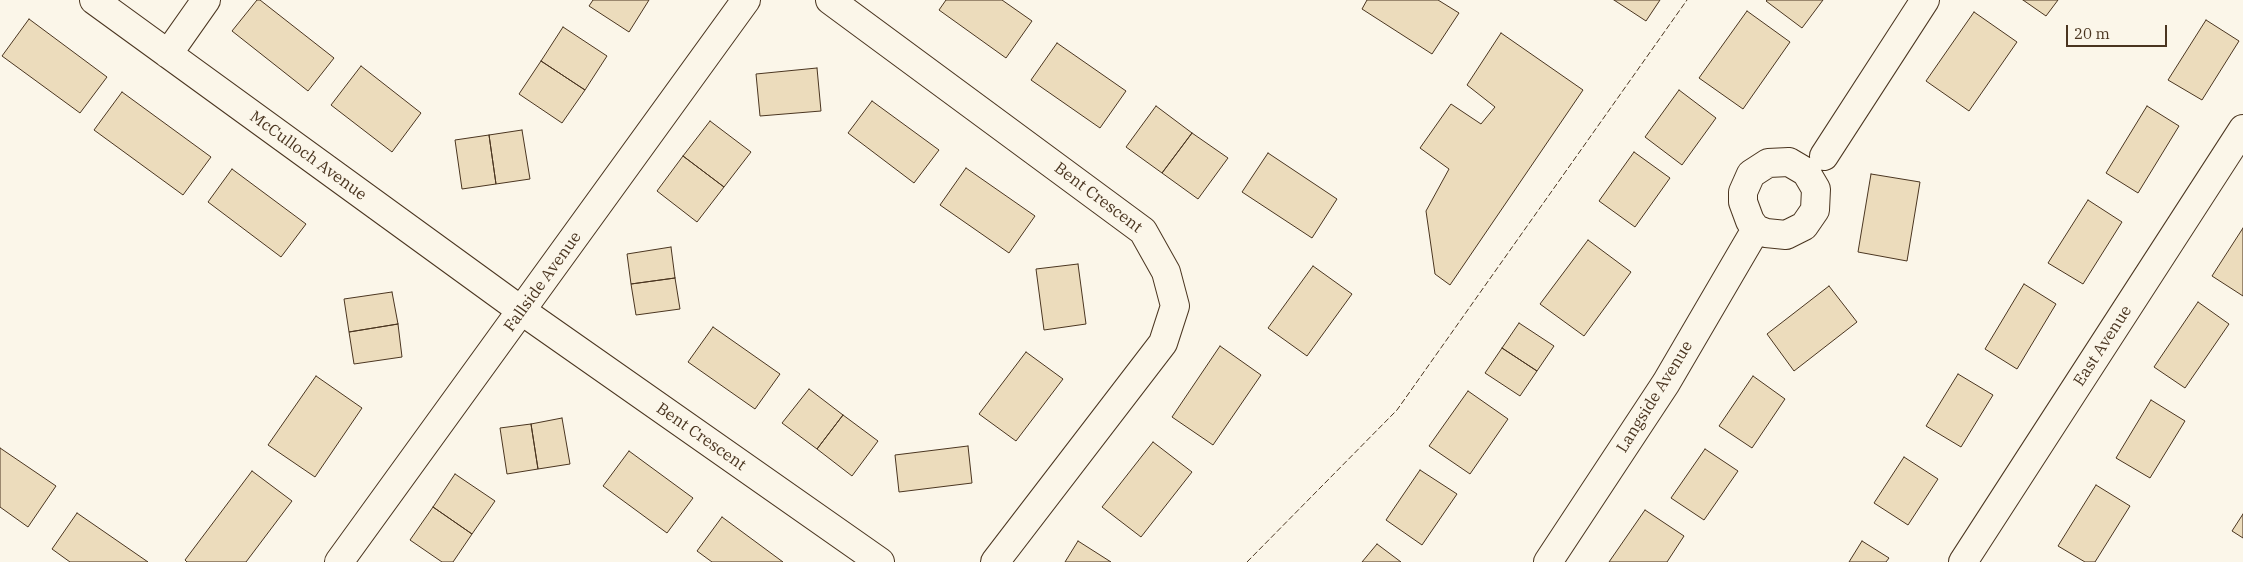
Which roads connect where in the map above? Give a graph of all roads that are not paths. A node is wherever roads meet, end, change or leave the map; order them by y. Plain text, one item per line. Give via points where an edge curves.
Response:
1 (94, 0) edge
2 (206, 0) edge
3 (746, 0) edge
4 (830, 0) edge
5 (1925, 0) edge
6 (168, 54) junction
7 (2243, 130) edge
8 (1824, 156) dead end
9 (1756, 228) dead end
10 (522, 311) junction
11 (339, 562) edge
12 (880, 562) edge
13 (995, 562) edge
14 (1548, 562) edge
15 (1963, 562) edge

1 - 6 street, McCulloch Avenue
2 - 6 street
3 - 10 street, Fallside Avenue
4 - 13 street, Bent Crescent via 1144,231 1166,272 1175,306 1163,342
5 - 8 street
6 - 10 street, McCulloch Avenue
7 - 15 street, East Avenue
9 - 14 street, Langside Avenue via 1666,383
10 - 11 street, Fallside Avenue
10 - 12 street, Bent Crescent

